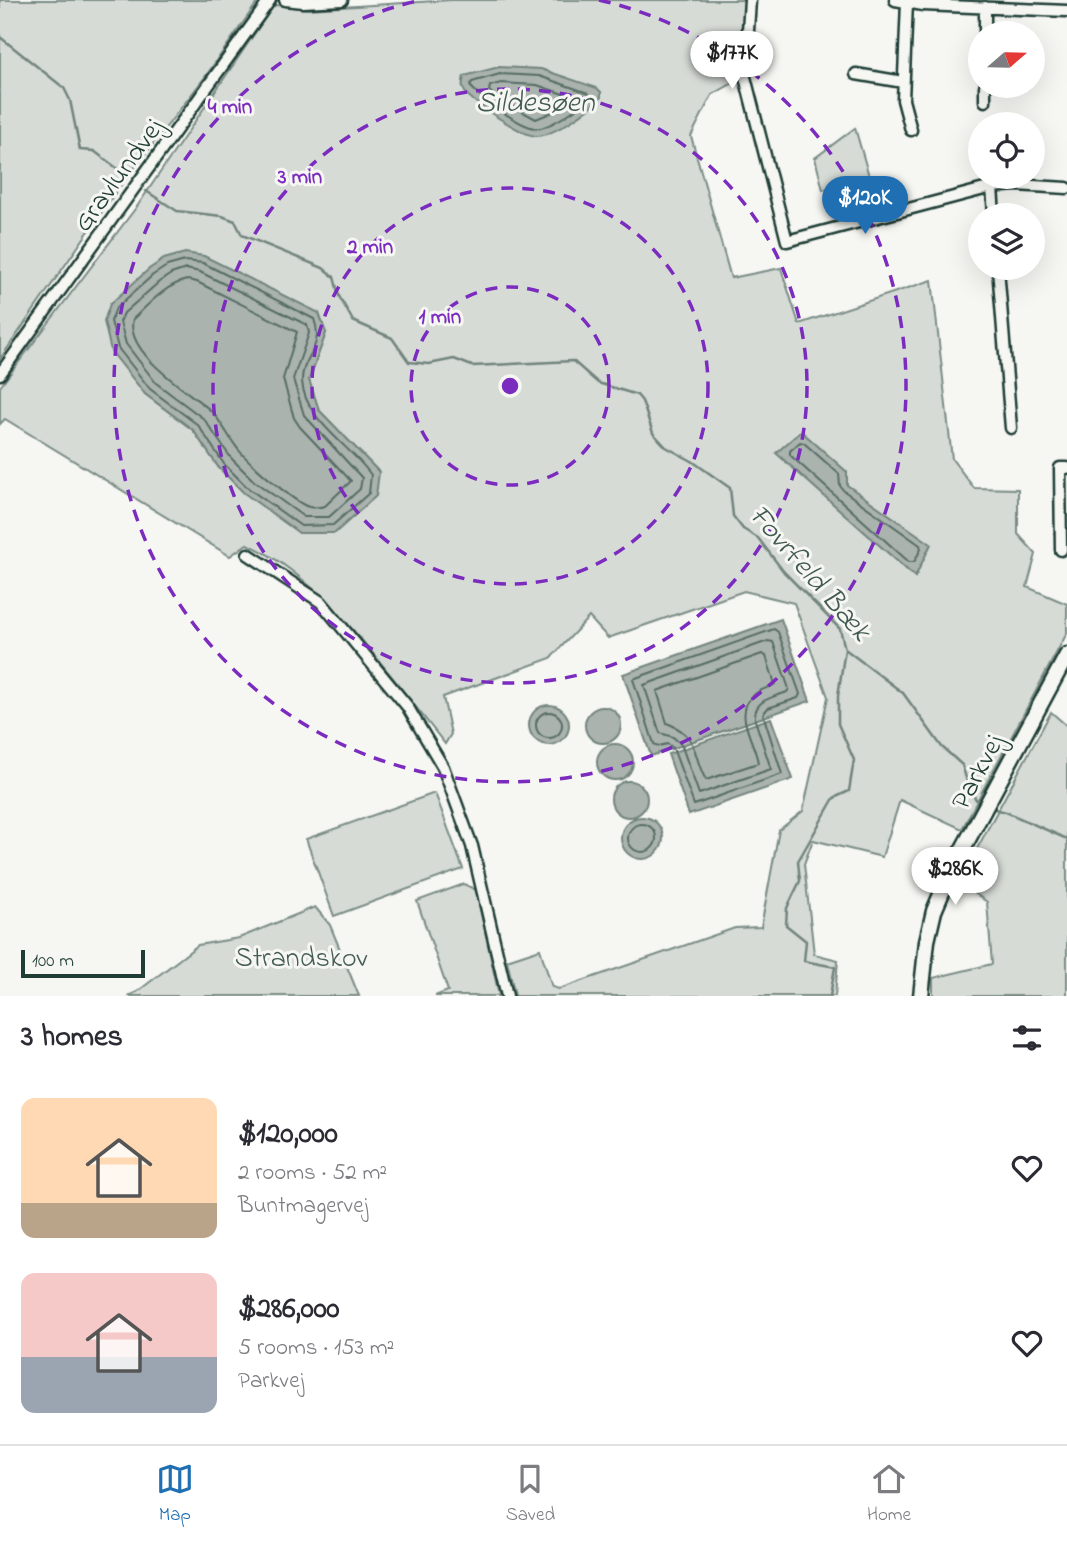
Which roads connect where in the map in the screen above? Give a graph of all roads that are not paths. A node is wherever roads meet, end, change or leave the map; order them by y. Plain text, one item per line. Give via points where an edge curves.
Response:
1 (270, 0) edge
2 (285, 0) edge
3 (342, 0) edge
4 (750, 0) edge
5 (895, 0) edge
6 (907, 2) edge
7 (924, 3) edge
8 (985, 8) junction
9 (1067, 10) edge
10 (985, 21) edge
11 (856, 74) dead end
12 (903, 82) junction
13 (911, 130) dead end
14 (1045, 187) edge
15 (1067, 188) edge
16 (984, 189) edge
17 (999, 280) edge
18 (0, 374) edge
19 (1011, 428) dead end
20 (1067, 468) edge
21 (1061, 550) dead end
22 (248, 554) dead end
23 (1067, 655) edge
24 (507, 996) edge
25 (921, 996) edge

1 - 18 street, Gravlundvej
2 - 3 street
4 - 16 street via 745,77 787,241
5 - 6 street
6 - 7 street
6 - 12 street
7 - 8 street
8 - 9 street
8 - 10 street
11 - 12 street
12 - 13 street
14 - 15 street
17 - 19 street
20 - 21 street via 1060,468
22 - 24 street via 321,601 413,716 443,767 472,846
23 - 25 street, Parkvej via 934,911

